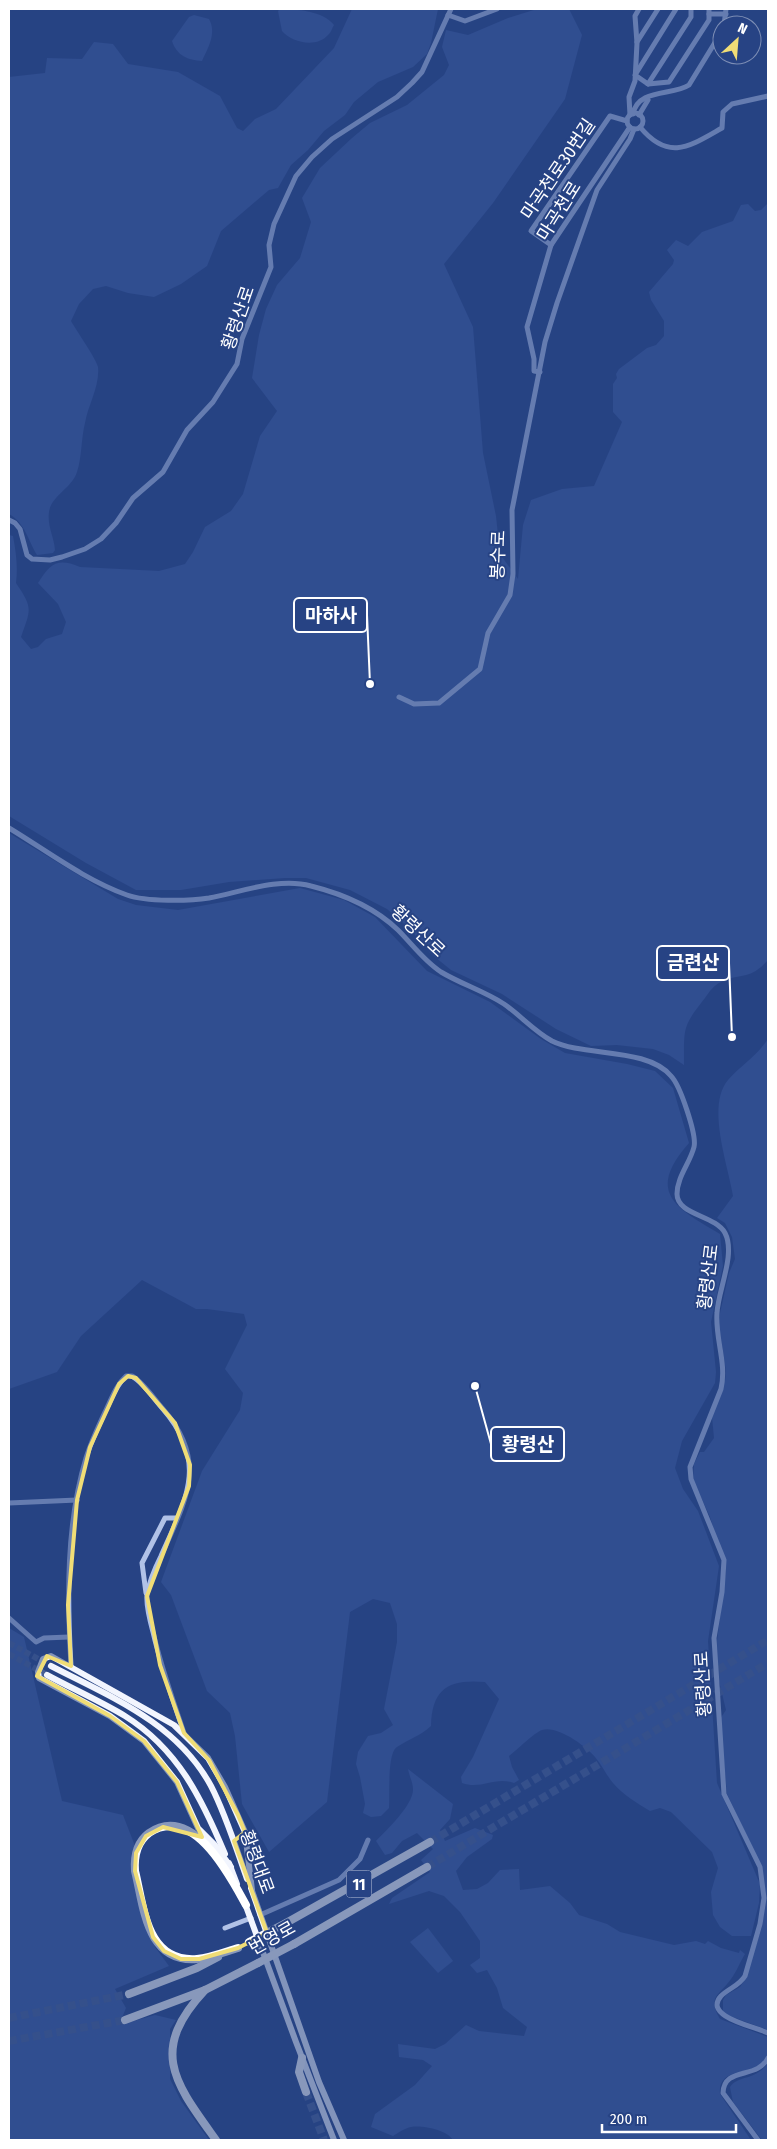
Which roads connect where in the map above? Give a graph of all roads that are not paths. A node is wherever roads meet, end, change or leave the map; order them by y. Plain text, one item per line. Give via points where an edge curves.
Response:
1 (450, 9) edge
2 (497, 9) edge
3 (639, 9) edge
4 (658, 9) edge
5 (676, 9) edge
6 (691, 9) edge
7 (726, 11) edge
8 (709, 12) edge
9 (448, 15) junction
10 (637, 43) junction
11 (712, 48) edge
12 (635, 75) junction
13 (669, 82) junction
14 (648, 84) junction
15 (671, 90) junction
16 (768, 96) edge
17 (634, 115) junction
18 (630, 126) junction
19 (640, 127) junction
20 (551, 244) junction
21 (540, 372) junction
22 (9, 520) edge
23 (399, 697) dead end
24 (9, 828) edge
25 (77, 1500) junction
26 (9, 1503) edge
27 (178, 1518) junction
28 (147, 1596) junction
29 (9, 1618) edge
30 (70, 1637) junction
31 (51, 1666) tunnel mouth
32 (71, 1666) junction
33 (47, 1675) tunnel mouth
34 (184, 1733) junction
35 (211, 1821) junction
36 (198, 1828) junction
37 (245, 1832) junction
38 (231, 1833) junction
39 (368, 1840) dead end
40 (430, 1842) tunnel mouth
41 (231, 1867) junction
42 (426, 1867) tunnel mouth
43 (252, 1890) junction
44 (246, 1905) junction
45 (260, 1915) junction
46 (251, 1918) junction
47 (225, 1928) dead end
48 (238, 1948) junction
49 (206, 1990) junction
50 (129, 1994) tunnel mouth
51 (125, 2020) tunnel mouth
52 (768, 2034) edge
53 (302, 2058) junction
54 (768, 2058) edge
55 (306, 2092) tunnel mouth
56 (332, 2138) edge
57 (217, 2140) edge
58 (344, 2140) edge
59 (758, 2140) edge

1 - 9 street, 황령산로
2 - 9 street via 465,22
3 - 10 street via 635,16
4 - 10 street
5 - 12 street
6 - 14 street via 691,17
7 - 8 street
8 - 13 street via 709,20
9 - 22 street, 황령산로 via 422,72 412,83 397,97 332,138 296,176 274,224 269,245 271,267 242,339 237,364 213,402 187,430 163,472 134,498 101,539 62,558 32,559 27,555 20,529
10 - 12 street
11 - 15 street, 마곡천로 via 690,85
12 - 14 street
12 - 17 street via 629,101
13 - 14 street
13 - 15 street
15 - 17 street, 마곡천로 via 638,104
16 - 19 street via 732,104 723,112 722,128 689,147 666,147
17 - 18 street, 마곡천로
17 - 19 street via 643,121
18 - 19 street
18 - 20 street, 마곡천로
18 - 20 street, 마곡천로30번길 via 610,116 531,231
18 - 21 street, 봉수로 via 630,138 597,190 557,303
20 - 21 street, 마곡천로 via 527,327 534,371
21 - 23 street, 봉수로 via 512,510 513,574 510,595 488,633 480,669 439,703 414,704
24 - 52 street, 황령산로 via 93,880 130,897 206,898 300,883 358,901 382,915 441,972 504,1004 548,1039 565,1046 649,1062 672,1076 694,1135 694,1147 678,1184 676,1194 679,1203 715,1222 728,1239 728,1257 717,1312 724,1378 690,1467 691,1479 724,1560 714,1638 724,1794 760,1867 764,1898 760,1924 741,1983 721,1996 717,2005 725,2017
25 - 26 street
25 - 27 street via 93,1439 119,1384 126,1376 132,1376 175,1423 182,1437 191,1474
25 - 30 street via 68,1604
27 - 28 street via 152,1575
27 - 28 street via 165,1518 142,1563
28 - 34 street via 160,1666
29 - 30 street via 36,1642 44,1638
30 - 32 street
31 - 38 main road, 황령대로 via 138,1712 174,1739 210,1785
32 - 34 main road
32 - 36 main road via 47,1656 37,1676 110,1716 144,1741 177,1782
33 - 35 main road, 황령대로 via 127,1717 154,1739 186,1774
34 - 37 main road via 208,1758
35 - 36 main road via 209,1828
35 - 41 main road, 황령대로
36 - 41 main road
37 - 38 main road via 240,1839
37 - 43 main road
38 - 43 main road, 황령대로
39 - 45 street via 360,1859 340,1880
40 - 48 highway, 번영로 / 11, bridge
41 - 44 main road, 황령대로
42 - 49 highway, 번영로 / 11, bridge via 294,1944
43 - 45 main road, 황령대로
44 - 46 main road, 황령대로
44 - 48 highway via 218,1858 202,1841 186,1831 171,1827 156,1830 146,1836 136,1853 135,1871 153,1937 164,1951 188,1960
45 - 58 main road, 황령대로 via 319,2082
46 - 47 street
46 - 53 main road, 황령대로
48 - 50 highway, 번영로 / 11
49 - 51 highway, 번영로 / 11
49 - 57 highway via 192,2004 177,2031 173,2048 181,2089
53 - 55 highway via 299,2072
53 - 56 main road, 황령대로
54 - 59 street via 756,2070 732,2076 723,2085 723,2093

